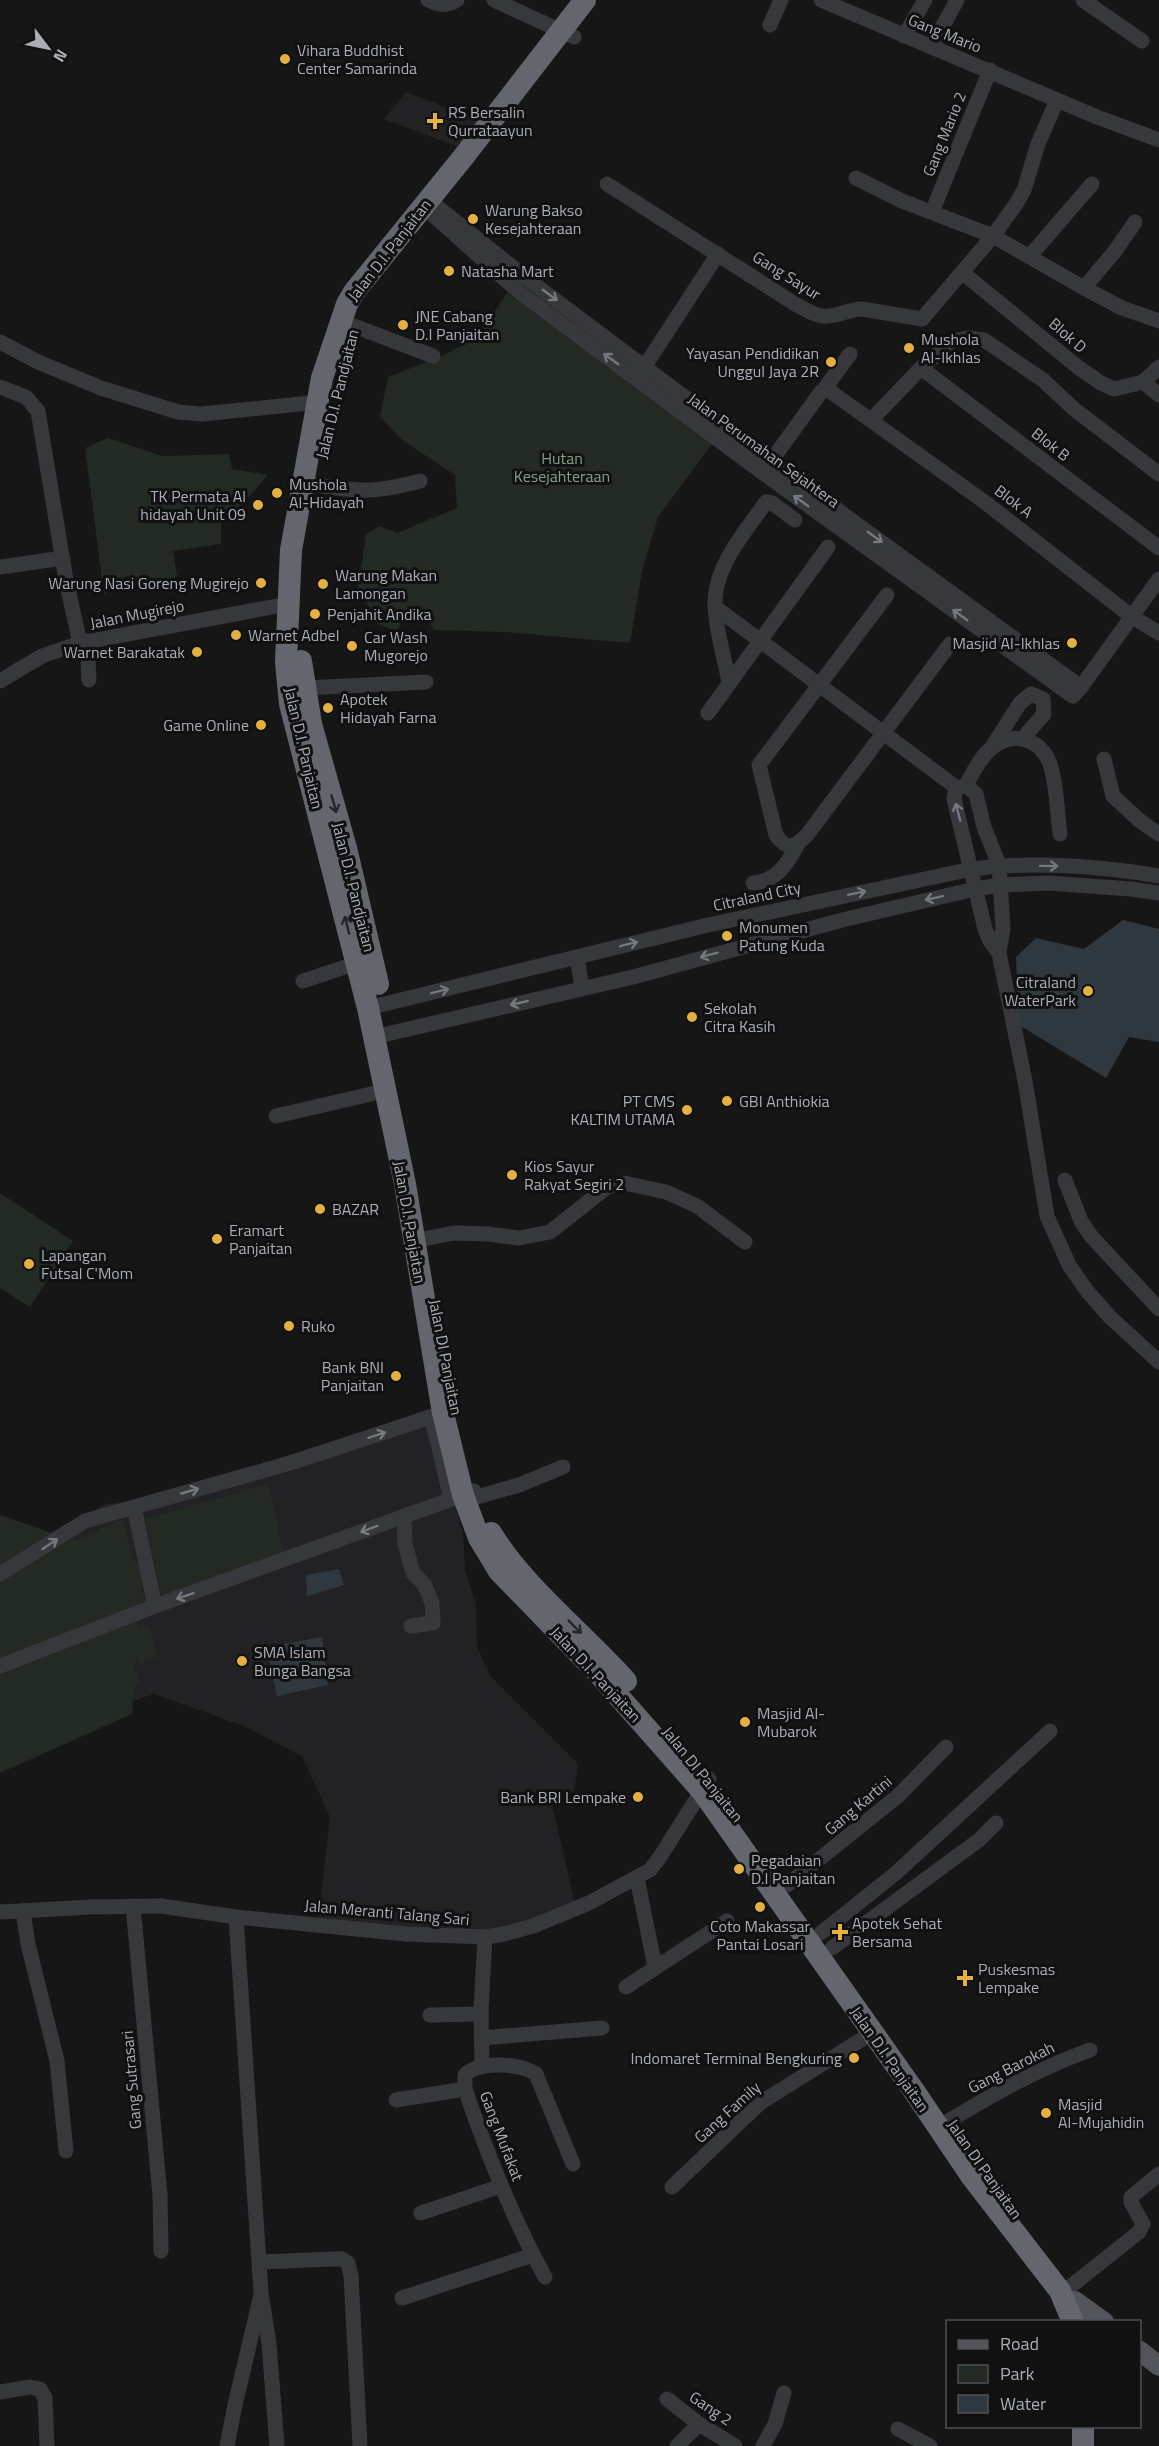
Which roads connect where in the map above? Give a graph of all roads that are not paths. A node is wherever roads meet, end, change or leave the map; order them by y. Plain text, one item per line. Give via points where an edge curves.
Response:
1 (428, 0) edge
2 (457, 0) edge
3 (585, 0) edge
4 (603, 0) edge
5 (781, 0) edge
6 (821, 0) edge
7 (925, 0) edge
8 (957, 0) edge
9 (1083, 0) edge
10 (499, 1) edge
11 (770, 25) dead end
12 (568, 33) junction
13 (904, 36) junction
14 (1142, 41) dead end
15 (932, 46) junction
16 (990, 70) junction
17 (1057, 99) junction
18 (1159, 140) edge
19 (856, 178) dead end
20 (607, 184) dead end
21 (1092, 184) dead end
22 (431, 207) junction
23 (932, 212) junction
24 (1135, 222) dead end
25 (993, 236) junction
26 (718, 254) junction
27 (1029, 257) junction
28 (963, 273) junction
29 (1084, 288) junction
30 (1159, 321) edge
31 (354, 326) junction
32 (0, 342) edge
33 (850, 354) dead end
34 (433, 356) dead end
35 (1159, 367) edge
36 (921, 368) junction
37 (641, 372) junction
38 (1143, 382) junction
39 (0, 387) edge
40 (825, 388) junction
41 (1159, 395) edge
42 (319, 402) junction
43 (871, 420) junction
44 (767, 467) junction
45 (1159, 474) edge
46 (420, 482) dead end
47 (316, 485) junction
48 (795, 520) dead end
49 (828, 547) dead end
50 (1159, 548) edge
51 (63, 558) junction
52 (0, 567) edge
53 (1159, 579) edge
54 (887, 594) dead end
55 (295, 603) junction
56 (715, 607) junction
57 (1131, 616) junction
58 (1159, 633) edge
59 (760, 641) junction
60 (84, 642) junction
61 (950, 644) dead end
62 (89, 680) dead end
63 (0, 681) edge
64 (426, 682) dead end
65 (729, 682) junction
66 (818, 684) junction
67 (305, 688) junction
68 (708, 713) dead end
69 (882, 733) junction
70 (1023, 738) junction
71 (992, 747) junction
72 (1104, 759) dead end
73 (961, 787) junction
74 (1060, 834) dead end
75 (1159, 834) edge
76 (798, 844) junction
77 (999, 865) junction
78 (972, 868) junction
79 (1159, 876) edge
80 (753, 883) dead end
81 (1001, 885) junction
82 (975, 889) junction
83 (1159, 893) edge
84 (999, 953) junction
85 (577, 957) junction
86 (357, 963) junction
87 (303, 981) dead end
88 (582, 988) junction
89 (375, 1006) junction
90 (381, 1034) junction
91 (384, 1091) junction
92 (276, 1116) dead end
93 (1065, 1180) dead end
94 (420, 1239) junction
95 (745, 1242) dead end
96 (1159, 1309) edge
97 (1159, 1362) edge
98 (437, 1415) junction
99 (563, 1467) dead end
100 (467, 1496) junction
101 (134, 1507) junction
102 (404, 1516) junction
103 (0, 1574) edge
104 (155, 1606) junction
105 (411, 1626) dead end
106 (0, 1666) edge
107 (1050, 1731) dead end
108 (946, 1747) dead end
109 (706, 1785) junction
110 (996, 1823) dead end
111 (638, 1878) junction
112 (787, 1885) junction
113 (133, 1906) junction
114 (23, 1911) junction
115 (0, 1912) edge
116 (236, 1917) junction
117 (727, 1921) dead end
118 (485, 1937) junction
119 (826, 1941) junction
120 (655, 1967) junction
121 (841, 1974) junction
122 (626, 1987) dead end
123 (481, 2014) junction
124 (430, 2015) dead end
125 (602, 2028) dead end
126 (872, 2033) junction
127 (481, 2038) junction
128 (1090, 2050) dead end
129 (482, 2067) junction
130 (465, 2089) junction
131 (396, 2100) dead end
132 (950, 2120) junction
133 (66, 2151) dead end
134 (573, 2164) dead end
135 (1159, 2174) edge
136 (501, 2186) junction
137 (672, 2187) dead end
138 (421, 2213) dead end
139 (161, 2251) dead end
140 (533, 2255) junction
141 (260, 2262) junction
142 (545, 2277) dead end
143 (261, 2293) junction
144 (402, 2298) dead end
145 (1069, 2304) edge
146 (1100, 2320) edge
147 (1141, 2352) edge
148 (1159, 2366) edge
149 (0, 2392) edge
150 (784, 2393) dead end
151 (667, 2399) dead end
152 (699, 2424) junction
153 (1083, 2428) edge
154 (898, 2429) dead end
155 (46, 2446) edge
156 (228, 2446) edge
157 (277, 2446) edge
158 (360, 2446) edge
159 (676, 2446) edge
160 (735, 2446) edge
161 (763, 2446) edge
162 (930, 2446) edge
163 (1083, 2446) edge

1 - 2 street via 449,5
3 - 12 highway, Jalan D.I. Pandjaitan
4 - 12 highway, Jalan D.I. Pandjaitan
5 - 11 street
6 - 13 street, Gang Mario
7 - 13 street
8 - 15 street
9 - 14 street
10 - 12 street
12 - 22 highway, Jalan D.I. Pandjaitan via 462,180
13 - 15 street, Gang Mario
15 - 16 street, Gang Mario
16 - 17 street, Gang Mario
16 - 23 street, Gang Mario 2
17 - 18 street, Gang Mario
17 - 25 street, Gang Sayur via 1024,190
19 - 23 street
20 - 26 street
21 - 27 street
22 - 31 highway, Jalan D.I. Pandjaitan via 382,275
22 - 37 street, Jalan Perumahan Sejahtera
22 - 42 highway, Jalan D.I. Panjaitan via 346,304 322,378
23 - 25 street
24 - 29 street
25 - 27 street
25 - 28 street, Gang Sayur
26 - 28 street, Gang Sayur via 795,304 824,317 862,309 922,320
26 - 37 street
27 - 29 street
28 - 38 street, Blok D via 1101,383 1114,389
29 - 30 street via 1122,308
31 - 34 street
31 - 47 highway, Jalan D.I. Pandjaitan via 337,382
32 - 42 street via 101,388 178,412 214,413
33 - 40 street
35 - 38 street
36 - 43 street
36 - 45 street via 952,341 984,340 1043,380 1074,409
36 - 50 street, Blok B
37 - 44 street, Jalan Perumahan Sejahtera
38 - 41 street
39 - 51 street via 31,401 38,411
40 - 43 street, Blok A
40 - 44 street
42 - 55 highway, Jalan D.I. Panjaitan via 291,550
43 - 57 street, Blok A
44 - 57 street, Jalan Perumahan Sejahtera via 1073,696
46 - 47 street via 385,491 354,492
47 - 55 highway, Jalan D.I. Pandjaitan
48 - 56 street via 766,502 726,562 716,586
49 - 59 street
51 - 52 street
51 - 60 street
53 - 57 street, Jalan Perumahan Sejahtera
54 - 66 street
55 - 60 street, Jalan Mugirejo
55 - 67 highway, Jalan D.I. Pandjaitan
86 -> 55 highway, Jalan D.I. Panjaitan via 290,704 286,662
56 - 59 street
56 - 65 street
57 - 58 street, Blok A
59 - 65 street
59 - 66 street
60 - 62 street
60 - 63 street, Jalan Mugirejo via 42,656
61 - 69 street
64 - 67 street
65 - 68 street
66 - 69 street
66 - 76 street via 759,765 776,835 783,844
67 -> 89 highway, Jalan D.I. Pandjaitan via 311,724 346,848
69 - 73 street
69 - 76 street
70 - 71 street
70 - 71 street via 1044,714 1043,699 1031,694 1020,703
70 - 74 street via 1045,753
71 - 73 street
72 - 75 street via 1113,796
73 - 77 street via 976,794
78 -> 73 street via 954,800
76 - 80 street via 782,870 770,879
77 - 78 street, Citraland City
77 -> 79 street, Citraland City via 1110,868
77 - 81 street
78 - 82 street
85 -> 78 street, Citraland City
81 - 82 street
81 - 83 street via 1049,883
81 - 84 street via 1003,929
82 - 84 street via 990,941
82 -> 88 street
84 - 97 street via 1050,1226 1087,1291
85 - 88 street
89 -> 85 street, Citraland City
86 - 87 street
86 - 89 highway, Jalan D.I. Panjaitan
88 -> 90 street
89 - 90 highway, Jalan DI Panjaitan
90 - 91 highway, Jalan D.I. Panjaitan
90 - 94 highway, Jalan DI Panjaitan
91 - 92 street
91 - 94 highway, Jalan D.I. Panjaitan
93 - 96 street via 1091,1236
94 - 95 street via 453,1233 519,1238 550,1232 607,1187 624,1183 666,1192 697,1206
94 - 98 highway, Jalan D.I. Panjaitan
94 - 100 highway, Jalan DI Panjaitan via 447,1366
98 - 100 highway, Jalan D.I. Panjaitan via 449,1461
101 -> 98 street via 290,1463
99 - 100 street via 519,1485
100 - 102 street
100 - 109 highway, Jalan DI Panjaitan via 516,1567 595,1646
103 -> 101 street via 85,1521
101 - 104 street
102 -> 104 street
102 - 105 street via 405,1544 413,1573 424,1584 432,1603 433,1623
104 - 106 street
107 - 119 street
108 - 112 street, Gang Kartini via 898,1796
109 - 111 street, Jalan Meranti Talang Sari via 660,1857
109 - 112 highway, Jalan DI Panjaitan
109 - 121 highway, Jalan D.I. Panjaitan
110 - 119 street via 979,1840
111 - 118 street, Jalan Meranti Talang Sari via 533,1926
111 - 120 street
112 - 119 highway, Jalan DI Panjaitan
113 - 114 street, Jalan Meranti Talang Sari
113 - 116 street, Jalan Meranti Talang Sari
113 - 139 street, Gang Sutrasari via 160,2195
114 - 115 street, Jalan Meranti Talang Sari
114 - 133 street via 57,2061
116 - 118 street, Jalan Meranti Talang Sari via 406,1934
116 - 141 street
117 - 120 street
118 - 123 street, Gang Mufakat
119 - 121 highway, Jalan DI Panjaitan
120 - 122 street
121 - 126 highway, Jalan D.I. Panjaitan
121 - 132 highway, Jalan DI Panjaitan
123 - 124 street
123 - 127 street, Gang Mufakat
125 - 127 street
126 - 137 street, Gang Family via 760,2103
126 - 145 highway, Jalan D.I. Panjaitan via 972,2177
127 - 129 street, Gang Mufakat
128 - 132 street, Gang Barokah via 1018,2080
129 - 130 street, Gang Mufakat via 465,2074
129 - 134 street via 517,2065 536,2074
130 - 131 street
130 - 136 street, Gang Mufakat
132 - 145 highway, Jalan DI Panjaitan
135 - 145 street via 1131,2196 1143,2223 1139,2232
136 - 138 street
136 - 140 street, Gang Mufakat
140 - 142 street, Gang Mufakat
140 - 144 street
141 - 143 street
141 - 158 street via 342,2259 348,2263
143 - 156 street
143 - 157 street
145 - 146 main road
147 - 148 main road
149 - 155 street via 39,2389 45,2398
150 - 161 street via 775,2424
151 - 152 street, Gang 2
152 - 159 street
152 - 160 street, Gang 2
153 - 163 highway
154 - 162 street

